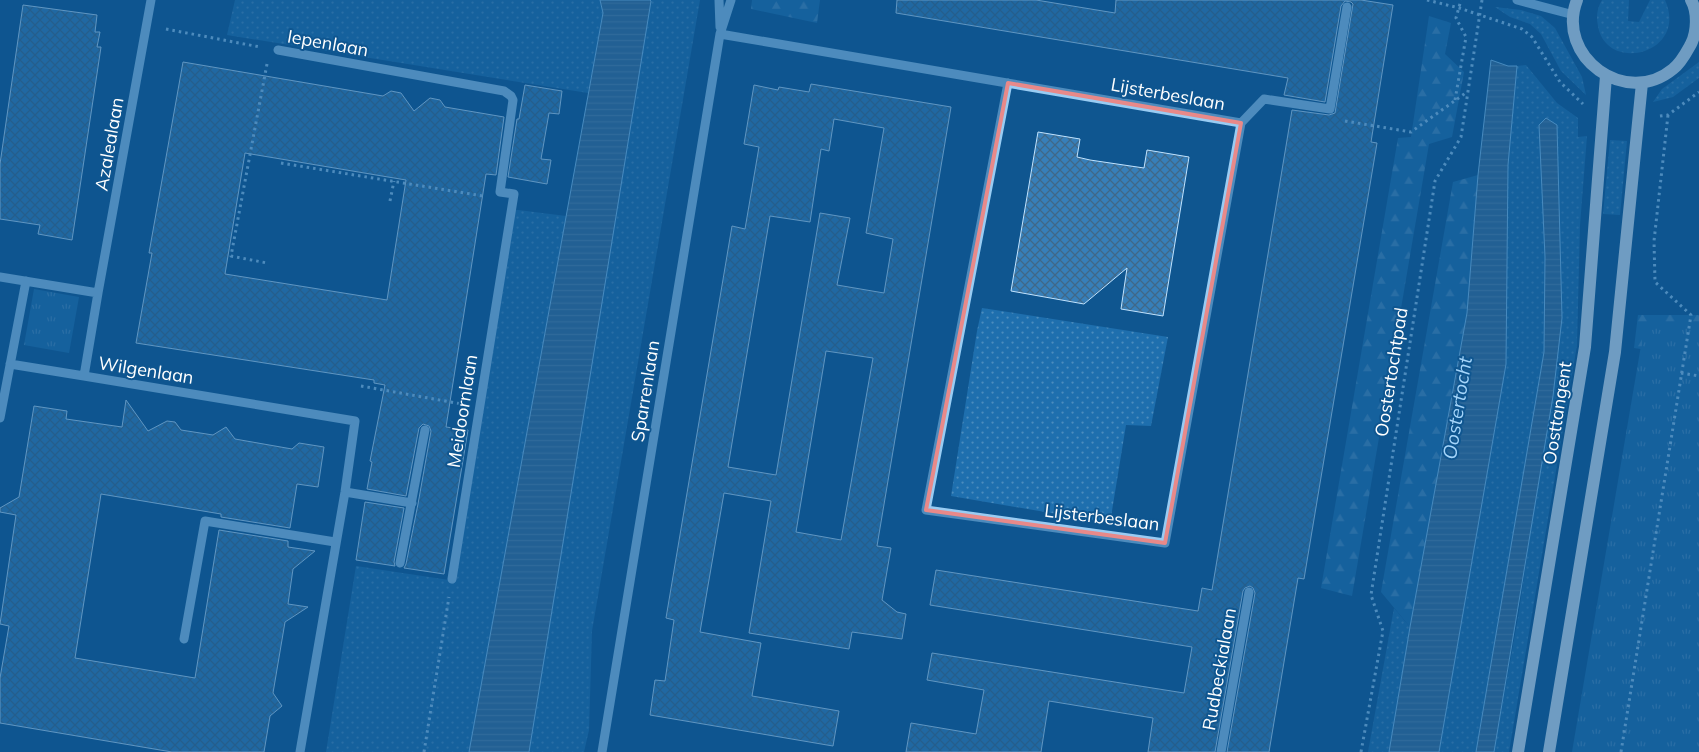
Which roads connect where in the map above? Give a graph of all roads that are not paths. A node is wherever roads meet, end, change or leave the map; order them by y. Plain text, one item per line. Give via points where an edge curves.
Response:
1 (151, 0) edge
2 (719, 0) edge
3 (731, 0) edge
4 (1517, 0) edge
5 (1577, 0) edge
6 (1695, 5) edge
7 (1347, 7) dead end
8 (1574, 15) junction
9 (720, 34) junction
10 (1696, 41) edge
11 (278, 50) road end
12 (1606, 76) junction
13 (1642, 82) junction
14 (1008, 83) junction
15 (1242, 123) junction
16 (500, 192) joint
17 (0, 277) edge
18 (26, 281) junction
19 (98, 293) junction
20 (10, 364) junction
21 (84, 376) junction
22 (0, 418) edge
23 (425, 430) dead end
24 (345, 492) junction
25 (412, 503) junction
26 (335, 542) junction
27 (400, 563) dead end
28 (452, 579) road end
29 (1249, 592) dead end
30 (184, 639) dead end
31 (300, 752) edge
32 (602, 752) edge
33 (1221, 752) edge
34 (1518, 752) edge
35 (1550, 752) edge

1 - 19 street, Azalealaan
2 - 9 street, Sparrenlaan
3 - 9 street, Sparrenlaan
4 - 8 street
5 - 8 main road
6 - 10 main road
7 - 15 street via 1330,109 1264,99
8 - 12 main road via 1575,36 1581,52
9 - 14 street, Lijsterbeslaan
9 - 32 street, Sparrenlaan
10 - 13 main road via 1674,69 1659,78
11 - 16 street, Iepenlaan via 504,91 511,96 514,105
12 - 13 main road via 1623,82
12 - 34 main road, Oosttangent via 1585,347
13 - 35 main road via 1615,352
14 - 15 street, Lijsterbeslaan
14 - 15 street, Lijsterbeslaan via 926,510 1165,543
16 - 28 street, Meidoornlaan via 514,194
17 - 18 street
18 - 19 street
18 - 20 street
19 - 21 street, Wilgenlaan
20 - 21 street
20 - 22 street
21 - 24 street, Wilgenlaan via 355,421
23 - 25 street
24 - 25 street
24 - 26 street
25 - 27 street
26 - 30 street via 205,521
26 - 31 street
29 - 33 street, Rudbeckialaan

